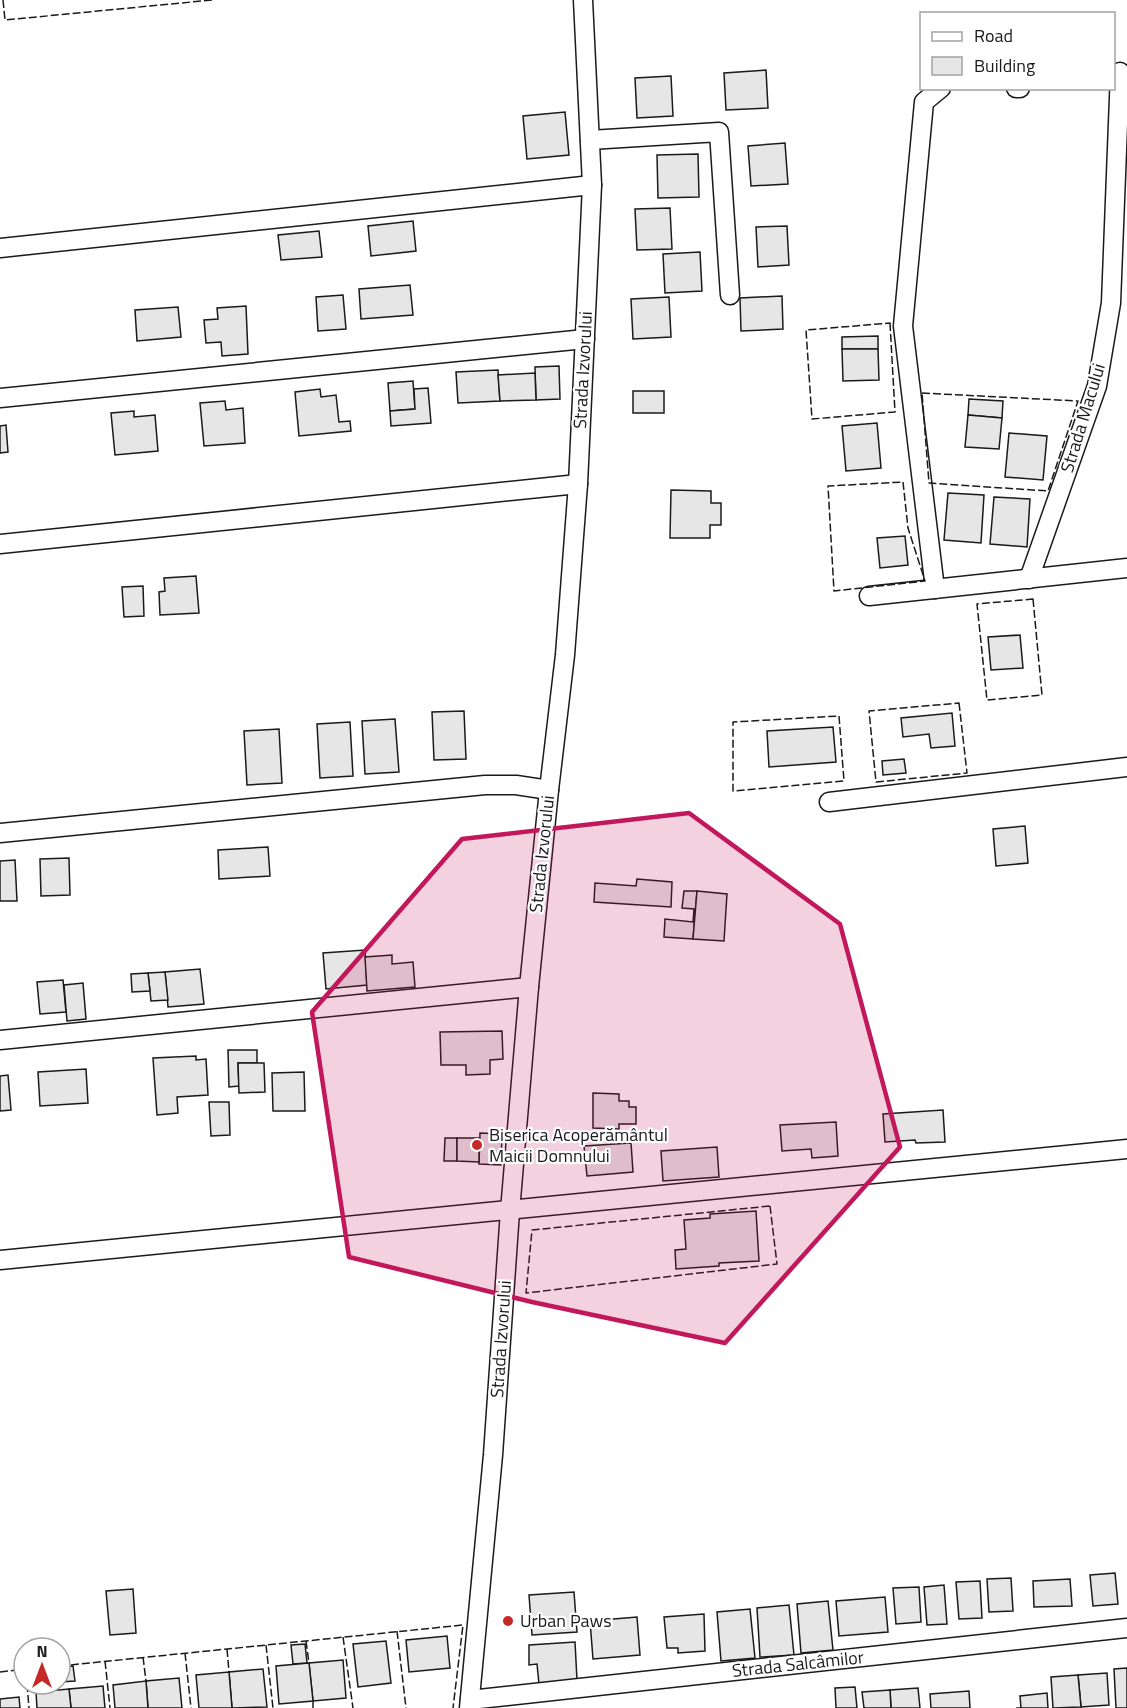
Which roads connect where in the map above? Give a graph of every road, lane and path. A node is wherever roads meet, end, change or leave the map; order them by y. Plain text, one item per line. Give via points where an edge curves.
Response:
1 (583, 0) edge
2 (1120, 72) edge
3 (939, 90) edge
4 (591, 140) junction
5 (592, 185) junction
6 (0, 248) edge
7 (730, 295) dead end
8 (585, 339) junction
9 (0, 398) edge
10 (578, 484) junction
11 (0, 544) edge
12 (1127, 568) edge
13 (1029, 579) junction
14 (935, 589) junction
15 (869, 596) dead end
16 (1127, 767) edge
17 (549, 790) junction
18 (829, 802) dead end
19 (0, 833) edge
20 (528, 987) junction
21 (0, 1040) edge
22 (1127, 1149) edge
23 (510, 1211) junction
24 (0, 1260) edge
25 (1127, 1628) edge
26 (469, 1704) edge

1 - 4 street, Strada Izvorului
2 - 13 street, Strada Macului via 1111,303 1097,386
3 - 14 street via 924,102 903,326
4 - 5 street, Strada Izvorului
4 - 7 street via 719,132
5 - 6 street
5 - 8 street, Strada Izvorului
8 - 9 street
8 - 10 street, Strada Izvorului
10 - 11 street
10 - 17 street, Strada Izvorului via 565,655
12 - 13 street
13 - 14 street
14 - 15 street
16 - 18 street
17 - 19 street via 485,785
17 - 20 street, Strada Izvorului
20 - 21 street
20 - 23 street, Strada Izvorului
22 - 23 street
23 - 24 street
23 - 26 street, Strada Izvorului via 493,1455
25 - 26 street, Strada Salcâmilor

